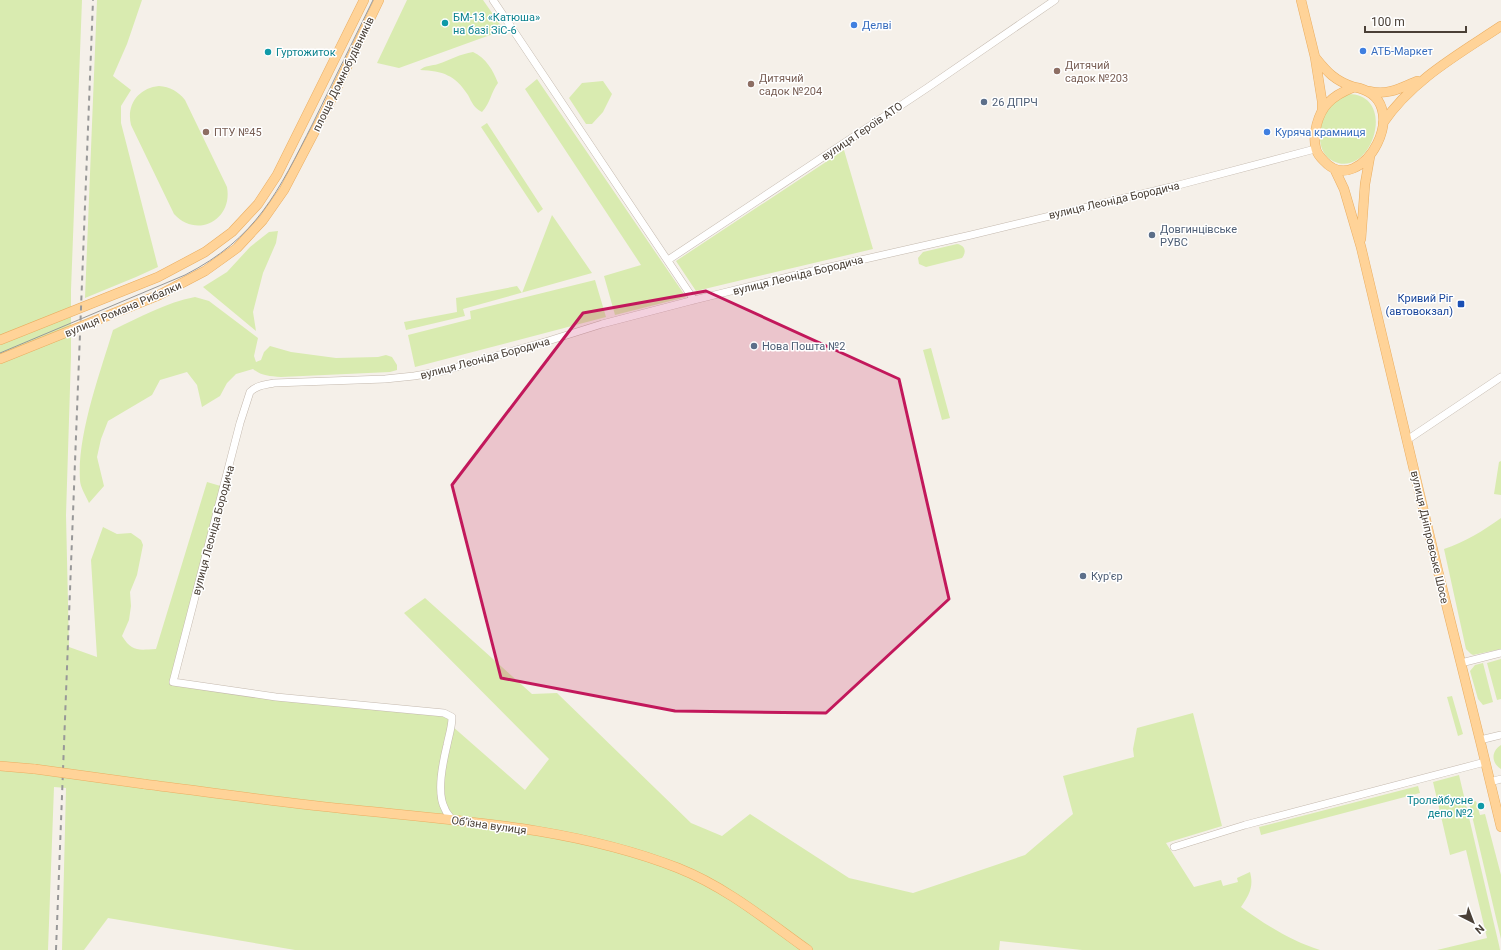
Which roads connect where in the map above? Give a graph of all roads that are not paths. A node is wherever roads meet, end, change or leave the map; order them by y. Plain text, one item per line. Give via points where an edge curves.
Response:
1 (364, 0) edge
2 (380, 0) edge
3 (493, 0) edge
4 (1055, 0) edge
5 (1301, 0) edge
6 (1501, 26) edge
7 (1315, 56) junction
8 (1422, 79) junction
9 (1354, 87) junction
10 (1367, 90) junction
11 (1322, 110) junction
12 (1383, 123) junction
13 (294, 143) joint
14 (307, 148) joint
15 (1316, 149) junction
16 (1370, 156) junction
17 (1335, 170) junction
18 (1361, 247) junction
19 (668, 260) junction
20 (694, 300) junction
21 (0, 340) edge
22 (0, 360) edge
23 (1501, 377) edge
24 (1407, 440) junction
25 (1501, 654) edge
26 (1461, 663) junction
27 (1501, 735) edge
28 (1480, 740) junction
29 (1486, 762) junction
30 (0, 766) edge
31 (1501, 779) edge
32 (1490, 782) junction
33 (452, 820) junction
34 (1501, 827) edge
35 (1174, 847) dead end
36 (808, 950) edge

1 - 13 main road, площа Домнобудівників
2 - 14 main road, площа Домнобудівників
3 - 19 street
4 - 19 street, вулиця Героїв АТО
5 - 7 main road
6 - 8 main road
7 - 9 main road via 1339,82
7 - 11 main road via 1322,94
8 - 10 main road via 1389,93
8 - 12 main road via 1399,101
9 - 10 main road
9 - 11 main road via 1332,98
10 - 12 main road via 1382,109
11 - 15 main road via 1315,134
12 - 16 main road via 1381,134
13 - 21 main road, вулиця Романа Рибалки via 258,204 232,232 205,252 158,277
14 - 22 main road, вулиця Романа Рибалки via 284,190 263,220 221,261 159,295
15 - 17 main road via 1326,164
15 - 20 street, вулиця Леоніда Бородича via 1171,187
16 - 17 main road via 1356,168
16 - 18 main road via 1365,184
17 - 18 main road via 1344,189
18 - 24 main road, вулиця Дніпровське Шосе
19 - 20 street
20 - 33 street, вулиця Леоніда Бородича via 443,371 385,379 274,384 258,386 250,392 173,682 276,697 444,713 452,717 452,726 442,773 442,800
23 - 24 street
24 - 26 main road, вулиця Дніпровське Шосе
25 - 26 street
26 - 28 main road, вулиця Дніпровське Шосе
27 - 28 street
28 - 29 main road, вулиця Дніпровське Шосе
29 - 32 main road, вулиця Дніпровське Шосе
29 - 35 street via 1245,825
30 - 33 main road, Обʼїзна вулиця, bridge
31 - 32 street
32 - 34 main road, вулиця Дніпровське Шосе
33 - 36 main road, Обʼїзна вулиця via 523,828 608,845 678,868 737,898

